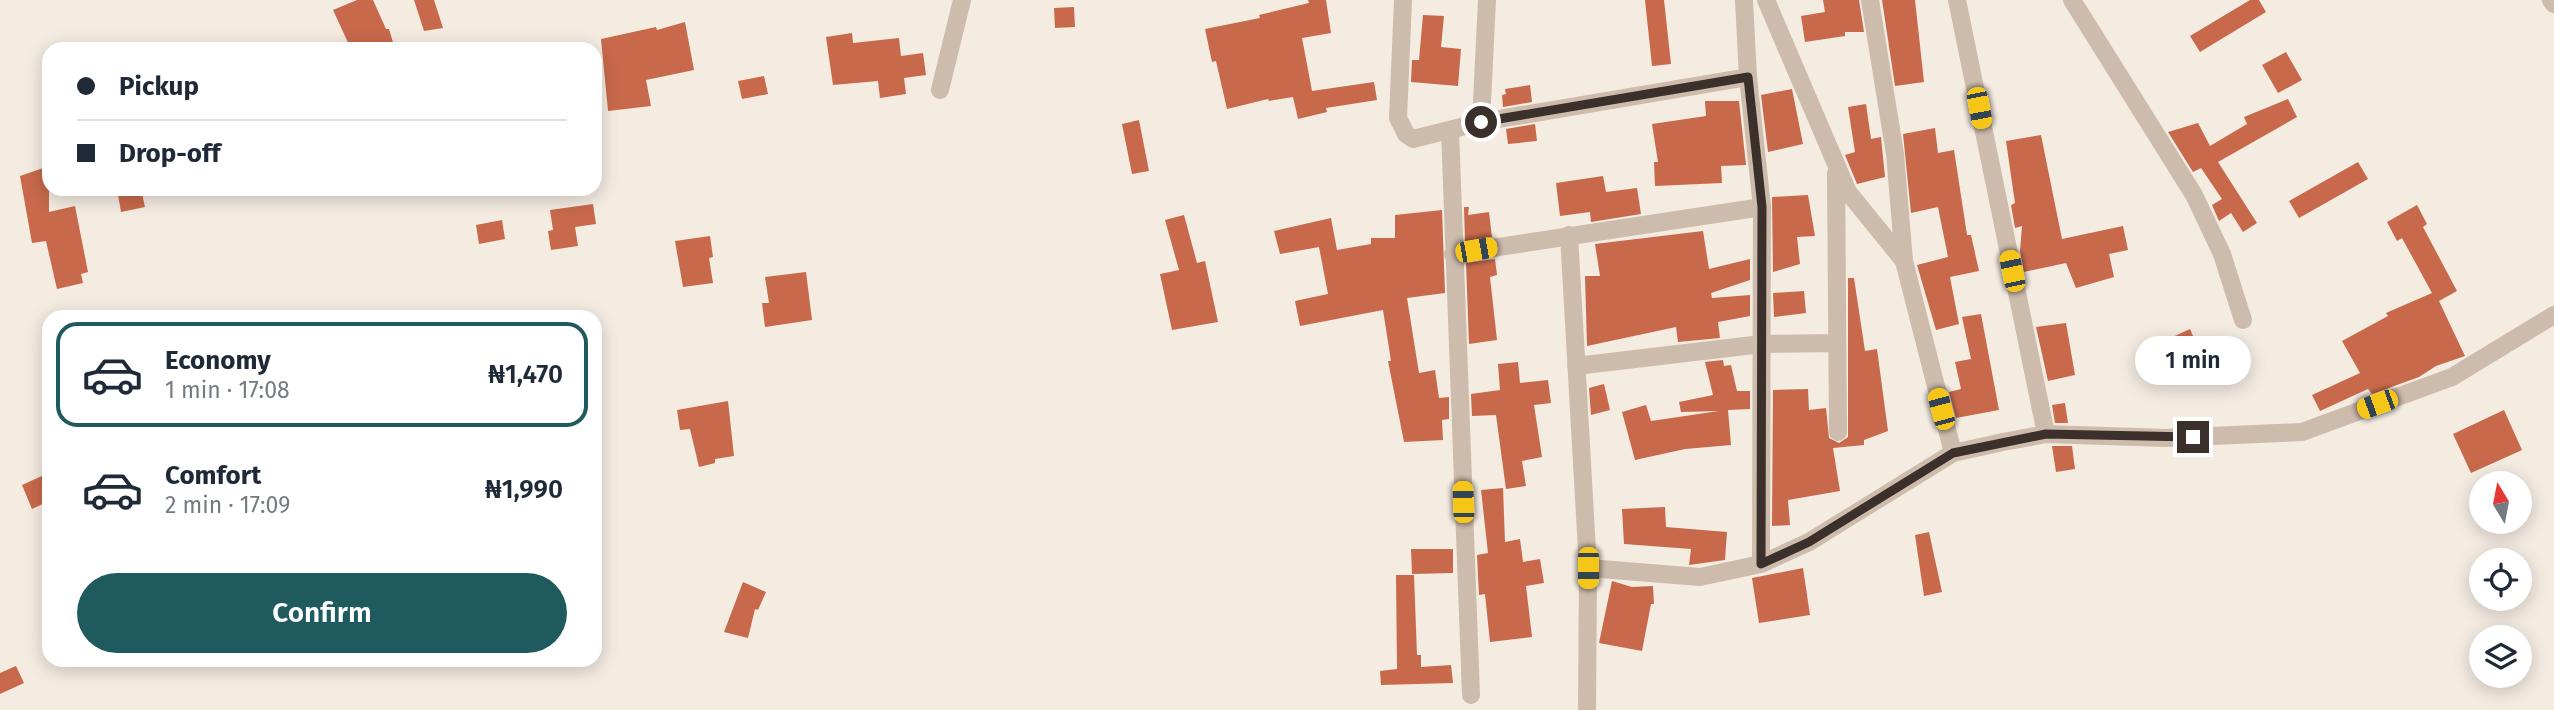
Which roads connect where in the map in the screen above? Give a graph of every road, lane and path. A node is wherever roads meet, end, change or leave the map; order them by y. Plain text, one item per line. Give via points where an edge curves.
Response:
1 (962, 0) edge
2 (1403, 0) edge
3 (1487, 0) edge
4 (1744, 0) edge
5 (1766, 0) edge
6 (1870, 0) edge
7 (1957, 0) edge
8 (2072, 0) edge
9 (1748, 77) junction
10 (940, 90) dead end
11 (1481, 122) junction
12 (1450, 130) junction
13 (1835, 162) junction
14 (1762, 207) junction
15 (1569, 235) junction
16 (1453, 254) junction
17 (1904, 261) junction
18 (2554, 315) edge
19 (2243, 320) dead end
20 (1837, 343) junction
21 (1762, 344) junction
22 (1576, 366) junction
23 (1838, 432) dead end
24 (2046, 434) junction
25 (1953, 453) junction
26 (1761, 564) junction
27 (1588, 568) junction
28 (1471, 695) dead end
29 (1587, 710) edge

1 - 10 street
2 - 12 street via 1398,118 1413,139
3 - 11 street
4 - 9 street
5 - 13 street
6 - 17 street via 1895,154
7 - 24 street
8 - 19 street via 2194,195 2222,254
9 - 11 street
9 - 14 street
11 - 12 street
12 - 16 street
13 - 17 street via 1848,192
13 - 20 street
14 - 15 street
14 - 21 street
15 - 16 street
15 - 22 street
16 - 28 street
17 - 25 street
18 - 24 street via 2452,377 2302,432 2166,438
20 - 21 street
20 - 23 street
21 - 22 street
21 - 26 street
22 - 27 street
24 - 25 street
25 - 26 street via 1809,542
26 - 27 street via 1700,578
27 - 29 street

